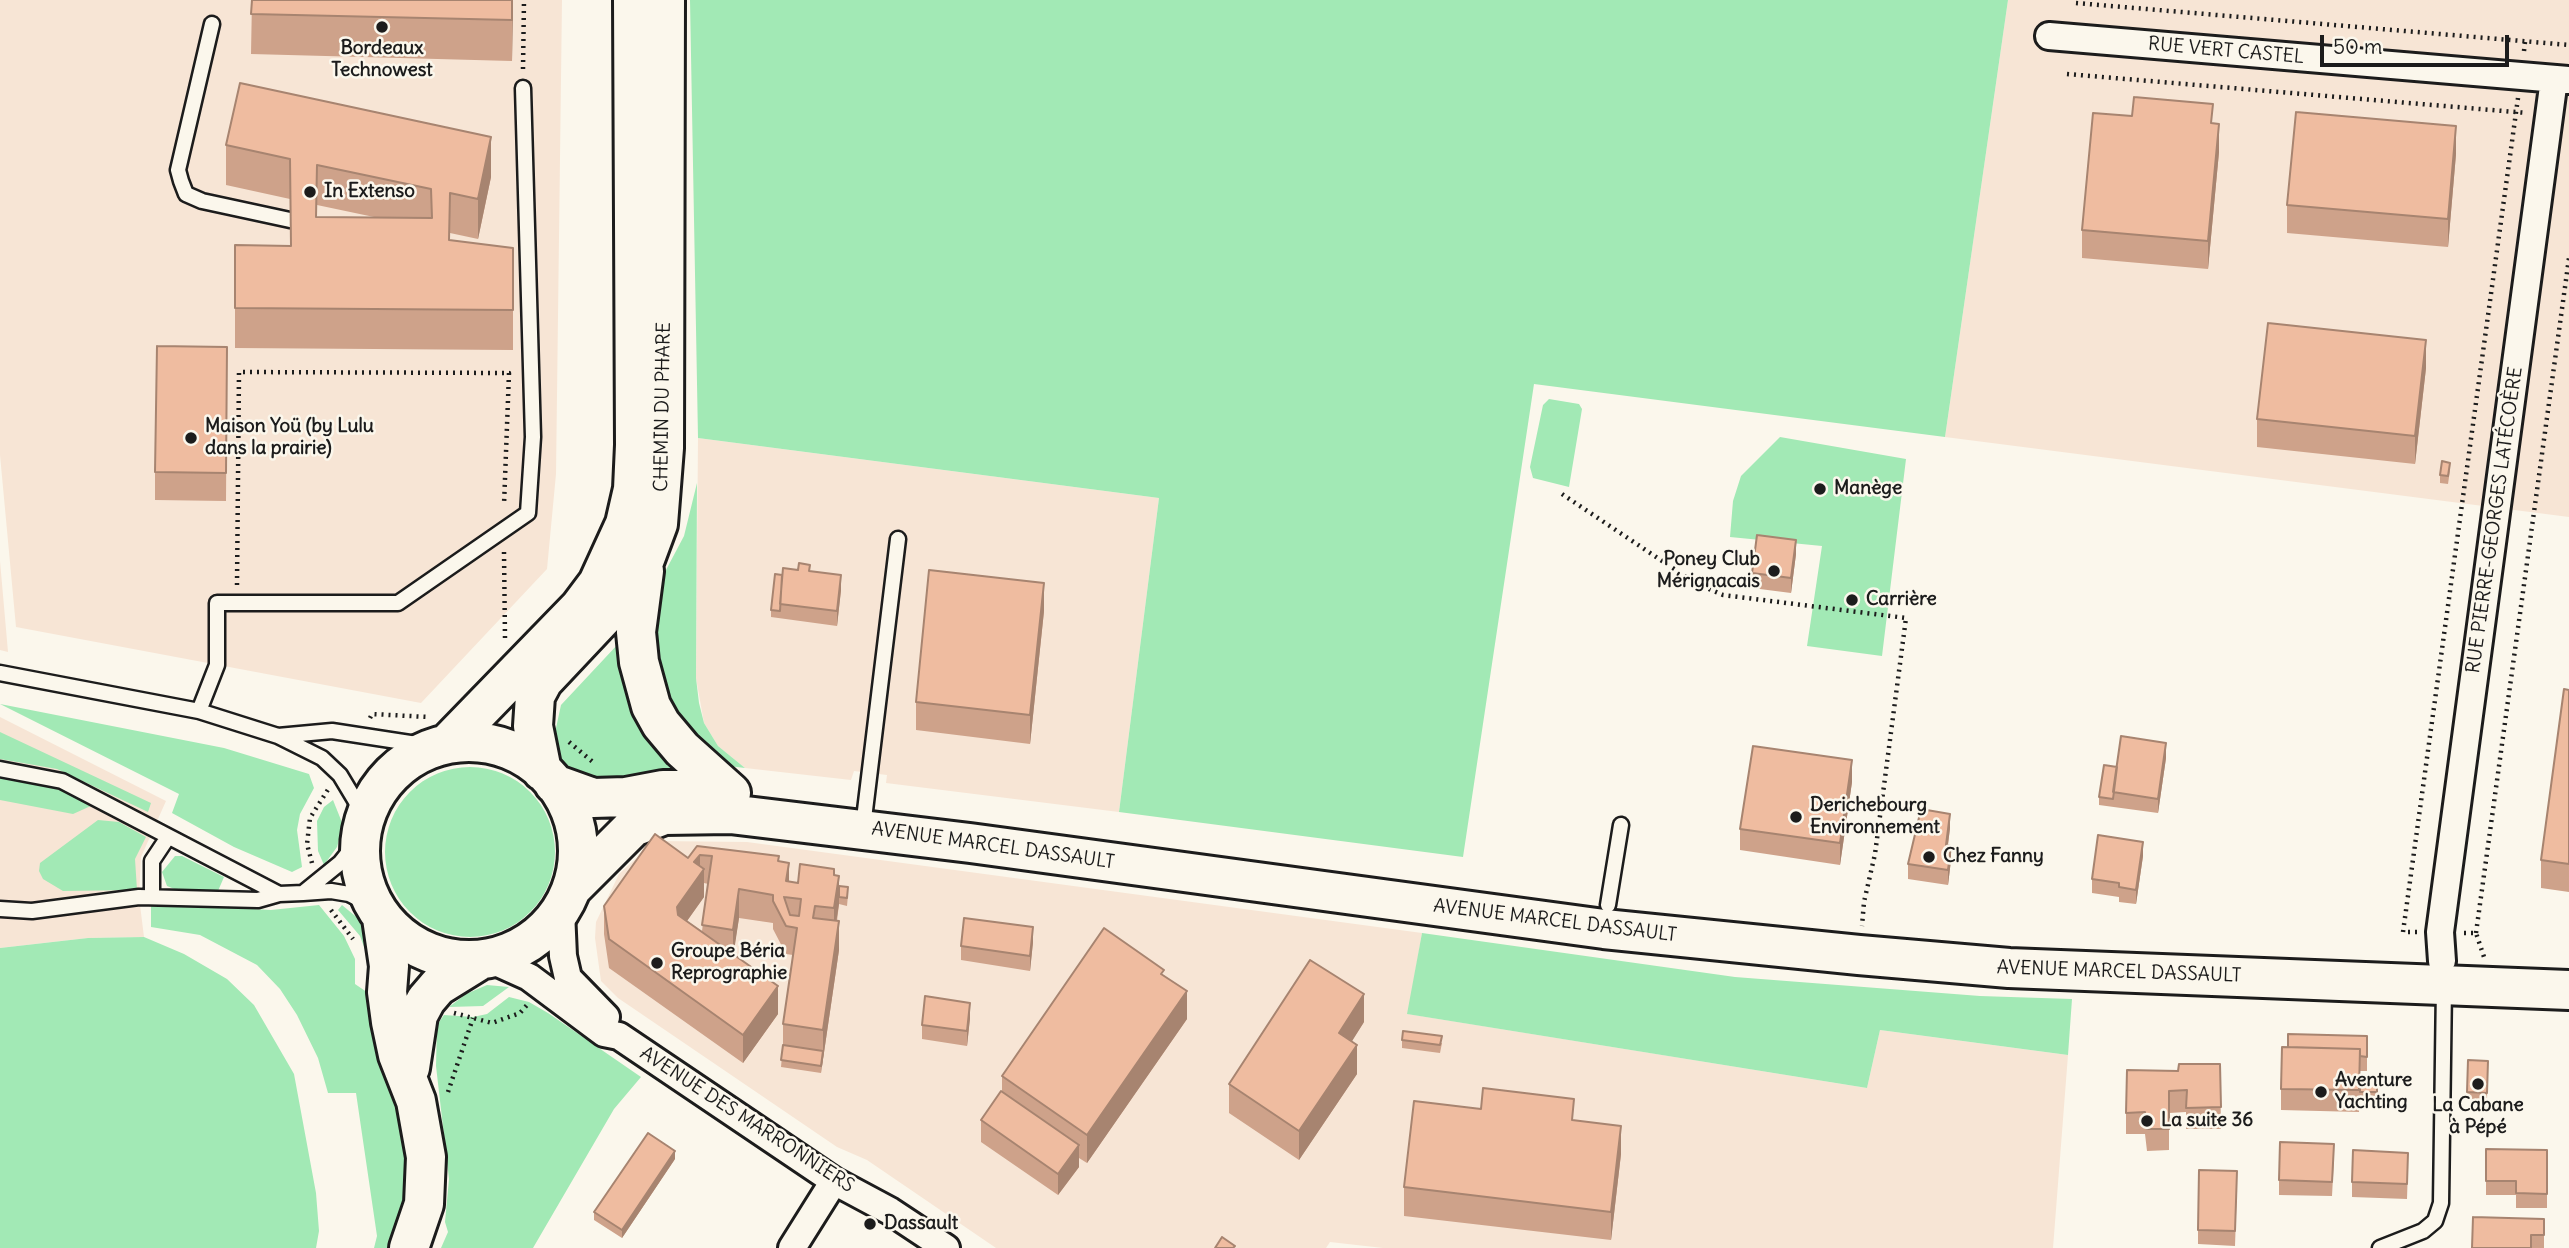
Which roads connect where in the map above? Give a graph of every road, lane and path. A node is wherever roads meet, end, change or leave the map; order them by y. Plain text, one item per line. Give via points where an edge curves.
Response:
1 (524, 0) edge
2 (633, 0) edge
3 (665, 0) edge
4 (2076, 3) dead end
5 (212, 24) dead end
6 (2049, 36) dead end
7 (2569, 46) edge
8 (2067, 74) dead end
9 (2562, 80) edge
10 (523, 88) joint
11 (2549, 116) junction
12 (290, 220) edge
13 (2569, 258) edge
14 (1562, 494) dead end
15 (503, 531) junction
16 (898, 539) dead end
17 (645, 559) junction
18 (237, 604) junction
19 (505, 645) dead end
20 (0, 673) edge
21 (199, 711) junction
22 (278, 736) junction
23 (442, 746) junction
24 (0, 769) edge
25 (548, 777) junction
26 (731, 793) junction
27 (864, 819) junction
28 (1621, 825) dead end
29 (361, 831) junction
30 (168, 837) junction
31 (303, 893) junction
32 (279, 894) junction
33 (152, 897) junction
34 (566, 899) junction
35 (0, 909) edge
36 (379, 913) junction
37 (1606, 917) junction
38 (1861, 933) junction
39 (2476, 933) dead end
40 (484, 959) junction
41 (2569, 965) edge
42 (2443, 972) junction
43 (2569, 990) edge
44 (619, 1036) junction
45 (409, 1077) junction
46 (834, 1181) junction
47 (932, 1244) edge
48 (409, 1248) edge
49 (792, 1248) edge
50 (2380, 1248) edge

1 - 10 path
2 - 23 main road, CHEMIN DU PHARE via 635,445 625,524 598,583 580,607
3 - 17 main road, CHEMIN DU PHARE via 663,485 658,524
4 - 7 path
5 - 12 lane via 178,170 186,194
6 - 9 street, RUE VERT CASTEL
8 - 11 path
9 - 11 street, RUE PIERRE-GEORGES LATÉCOÈRE
10 - 15 lane via 522,269 533,437 528,513
11 - 42 street, RUE PIERRE-GEORGES LATÉCOÈRE via 2440,932
13 - 39 path
14 - 38 path via 1695,583 1723,595 1906,618
15 - 18 lane via 398,603
15 - 18 path via 509,373 240,372
15 - 19 path
16 - 27 lane
17 - 25 main road, CHEMIN DU PHARE via 624,596 543,681 535,696 533,726
17 - 26 main road via 636,632 645,690 661,724
18 - 21 lane via 218,603 217,665
20 - 21 lane
21 - 22 lane
22 - 23 lane via 332,731
22 - 29 lane via 323,758 340,775 358,805
23 - 25 main road via 473,742 498,746 522,756
23 - 29 main road via 415,756 382,785
24 - 30 lane via 62,781
25 - 26 main road, AVENUE MARCEL DASSAULT via 593,797 663,790
25 - 34 main road via 572,816 578,852
26 - 27 main road, AVENUE MARCEL DASSAULT
27 - 34 main road, AVENUE MARCEL DASSAULT via 664,815 633,827
27 - 37 main road, AVENUE MARCEL DASSAULT
28 - 37 lane
29 - 31 lane via 340,863
29 - 36 main road via 365,886
30 - 32 lane
30 - 33 lane via 152,861
31 - 32 lane
31 - 36 lane via 349,894
32 - 33 lane via 258,900
33 - 35 lane via 32,911
34 - 40 main road via 530,942
34 - 44 street, AVENUE DES MARRONNIERS via 563,956 568,978
36 - 40 main road via 402,938 426,952 452,959
36 - 45 main road via 389,966 391,1022 398,1055
37 - 38 main road, AVENUE MARCEL DASSAULT
37 - 42 main road, AVENUE MARCEL DASSAULT via 2009,968
38 - 42 main road, AVENUE MARCEL DASSAULT
40 - 44 street, AVENUE DES MARRONNIERS via 529,977 604,1033
40 - 45 main road via 438,986 426,1000 418,1015
41 - 42 main road, AVENUE MARCEL DASSAULT
42 - 43 main road, AVENUE MARCEL DASSAULT
42 - 50 lane via 2441,1203 2435,1221 2423,1231
44 - 46 street, AVENUE DES MARRONNIERS
45 - 48 main road via 427,1181
46 - 47 street, AVENUE DES MARRONNIERS via 890,1211
46 - 49 street

